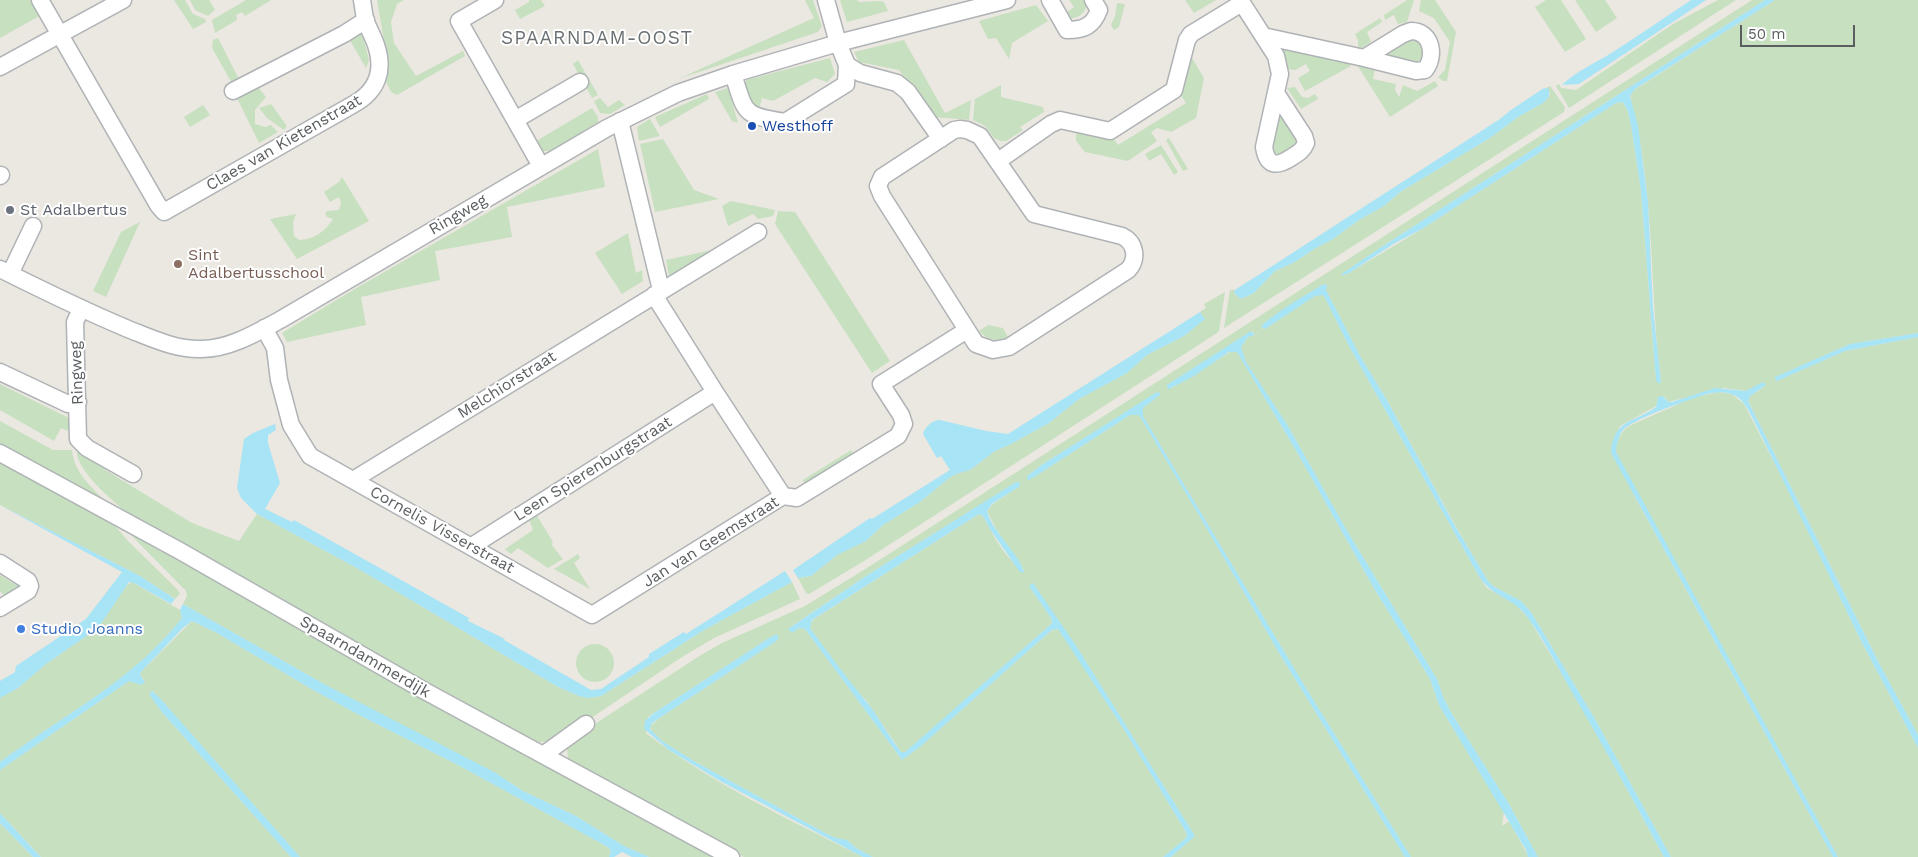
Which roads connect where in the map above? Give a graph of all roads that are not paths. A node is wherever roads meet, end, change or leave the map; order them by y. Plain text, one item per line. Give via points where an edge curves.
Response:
1 (40, 0) edge
2 (123, 0) edge
3 (362, 0) edge
4 (495, 0) edge
5 (826, 0) edge
6 (1006, 0) edge
7 (1050, 0) edge
8 (1094, 0) edge
9 (1241, 1) edge
10 (366, 20) junction
11 (60, 34) junction
12 (1263, 36) junction
13 (838, 43) junction
14 (1364, 58) dead end
15 (847, 65) junction
16 (0, 67) edge
17 (733, 74) junction
18 (580, 82) dead end
19 (233, 91) dead end
20 (1276, 93) dead end
21 (515, 120) junction
22 (620, 121) junction
23 (940, 139) junction
24 (998, 160) junction
25 (542, 166) junction
26 (33, 226) dead end
27 (758, 232) dead end
28 (5, 271) edge
29 (657, 292) junction
30 (81, 308) junction
31 (264, 328) junction
32 (967, 330) junction
33 (0, 372) edge
34 (715, 392) junction
35 (78, 402) junction
36 (0, 454) edge
37 (133, 474) dead end
38 (353, 480) junction
39 (784, 496) junction
40 (472, 546) junction
41 (0, 563) edge
42 (0, 608) edge
43 (592, 615) joint
44 (586, 724) dead end
45 (543, 755) junction
46 (731, 857) edge

1 - 11 street
2 - 11 street
3 - 10 street, Claes van Kietenstraat
4 - 21 street via 459,21
5 - 13 street
6 - 13 street
7 - 8 street via 1067,30 1079,30 1095,21 1099,10
9 - 12 street
9 - 24 street via 1191,34 1174,90 1110,131 1060,120
10 - 11 street, Claes van Kietenstraat via 377,47 380,74 362,99 164,212
10 - 19 street
11 - 16 street
12 - 14 street
12 - 20 street via 1279,65
13 - 15 street
13 - 17 street, Ringweg
15 - 17 street via 846,84 785,122 755,117 747,111
15 - 23 street via 860,73 897,83 908,92
17 - 22 street, Ringweg via 678,93
18 - 21 street
21 - 25 street
22 - 25 street, Ringweg
22 - 29 street
23 - 24 street via 954,130 967,130 980,136
23 - 32 street via 882,177 878,186
24 - 32 street via 1034,214 1122,236 1131,242 1135,254 1133,265 1009,347 993,350 976,344
25 - 31 street, Ringweg
26 - 28 street
27 - 29 street, Melchiorstraat
28 - 30 street, Ringweg
29 - 34 street
29 - 38 street, Melchiorstraat
30 - 31 street, Ringweg via 150,338 183,348 226,345
30 - 35 street, Ringweg via 75,322
31 - 38 street, Cornelis Visserstraat via 276,348 279,380 293,426 310,456
32 - 39 street, Jan van Geemstraat via 881,384 904,424 898,436 797,498
33 - 35 street via 68,404
34 - 39 street
34 - 40 street, Leen Spierenburgstraat
35 - 37 street, Ringweg via 78,439 87,448
36 - 45 street, Spaarndammerdijk
38 - 40 street, Cornelis Visserstraat
39 - 43 street, Jan van Geemstraat
40 - 43 street, Cornelis Visserstraat
41 - 42 street via 28,581 30,586 28,591
44 - 45 street
45 - 46 street, Spaarndammerdijk

